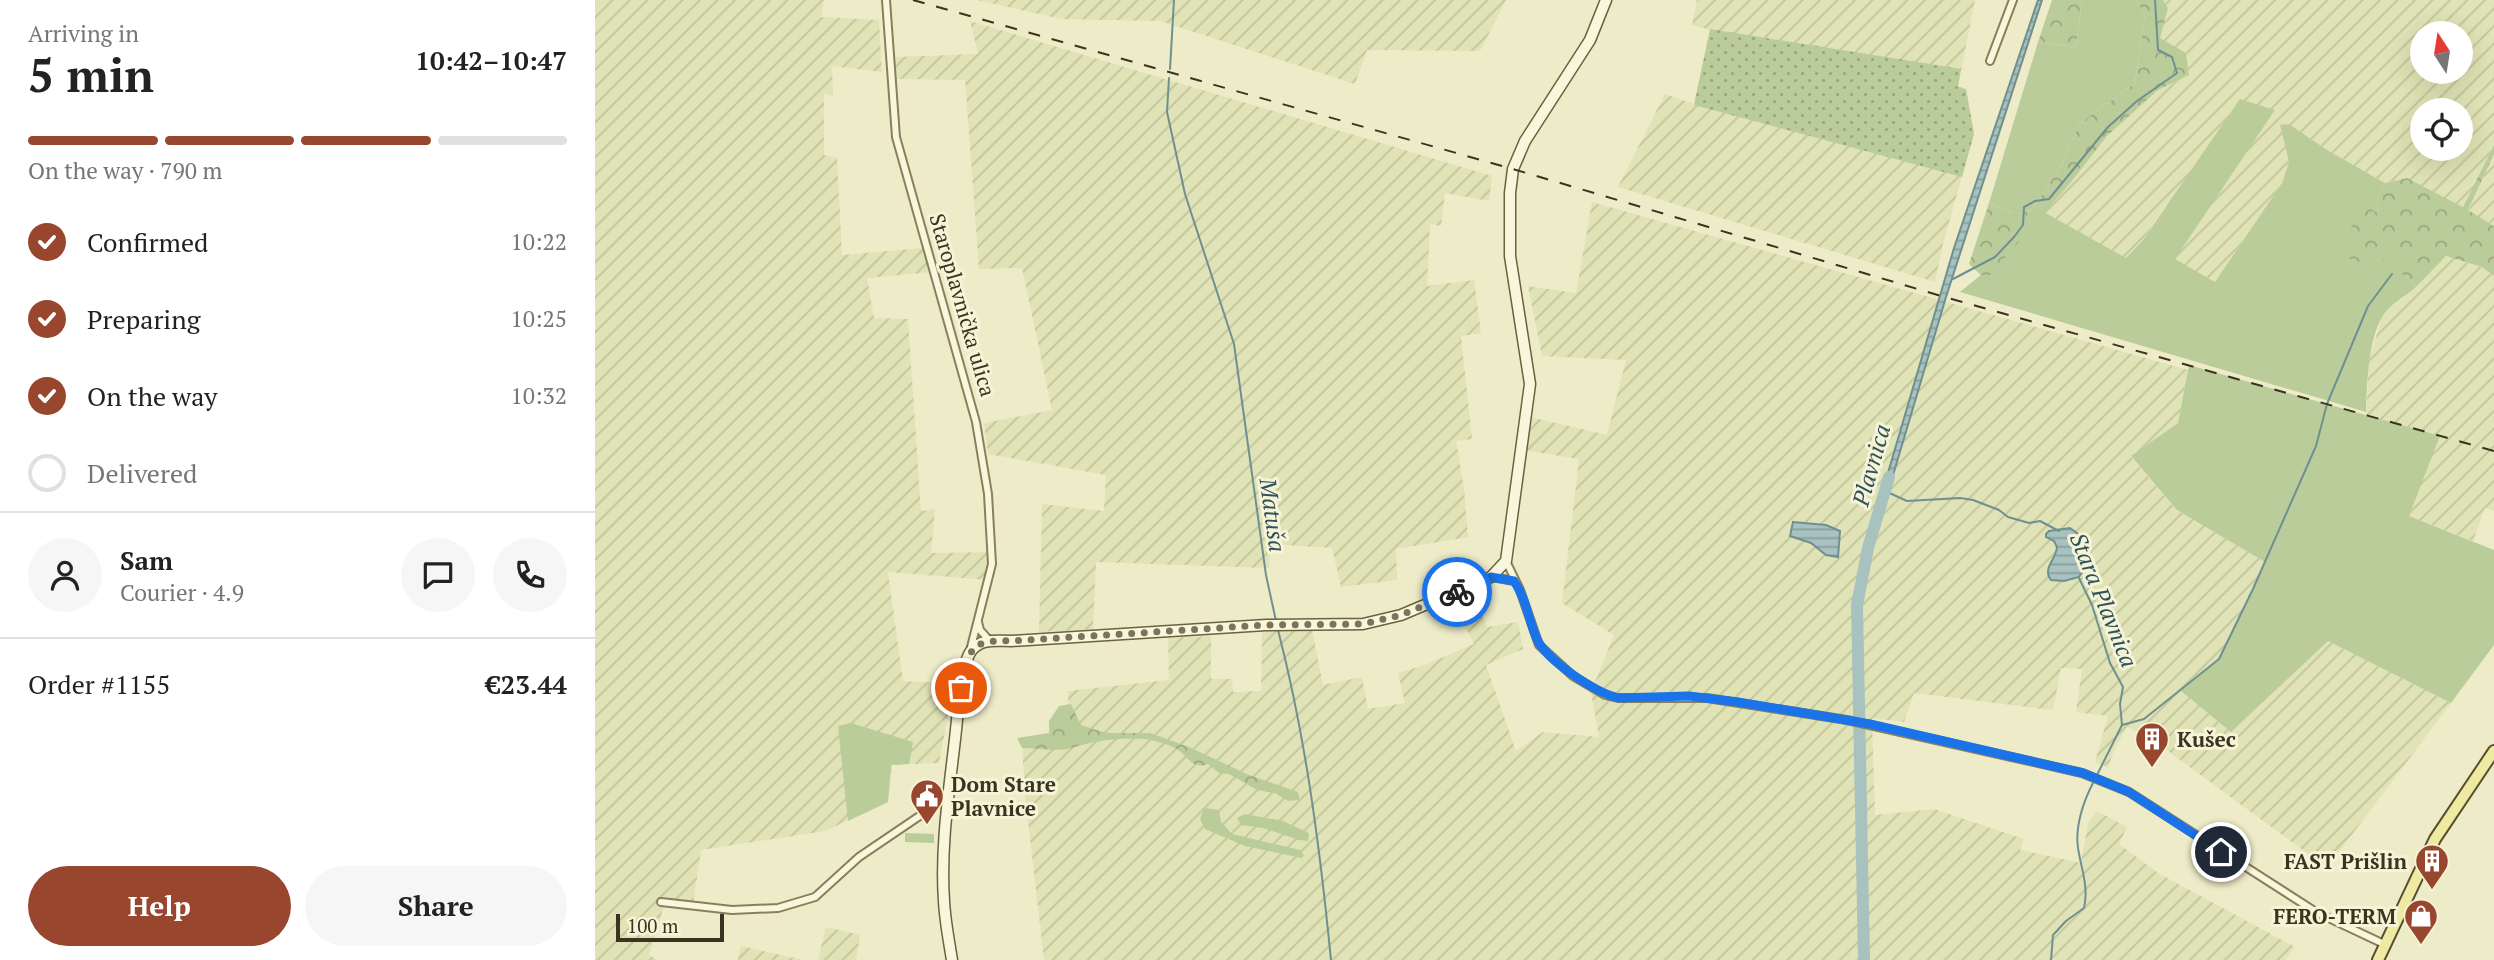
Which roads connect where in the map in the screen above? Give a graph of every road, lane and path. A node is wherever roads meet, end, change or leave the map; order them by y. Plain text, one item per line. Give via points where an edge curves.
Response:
1 (886, 0) edge
2 (1606, 0) edge
3 (2013, 0) edge
4 (1990, 61) dead end
5 (1506, 561) junction
6 (1491, 577) junction
7 (1514, 581) junction
8 (978, 620) junction
9 (989, 640) junction
10 (969, 654) junction
11 (2494, 751) edge
12 (949, 796) junction
13 (661, 902) dead end
14 (2386, 945) junction
15 (952, 960) edge
16 (2378, 960) edge

1 - 8 street, Staroplavnička ulica via 895,137 975,422 988,494 992,564
2 - 5 street via 1590,40 1525,141 1513,169 1510,256 1530,384
3 - 4 street
5 - 6 street
5 - 7 street
6 - 7 street
6 - 9 street via 1401,615 1363,624
7 - 14 street via 1539,645 1573,676 1605,695 1707,698 1847,720 2083,773 2129,792 2316,912
8 - 9 street
8 - 10 street, Staroplavnička ulica
9 - 10 street
10 - 12 street, Staroplavnička ulica
11 - 14 main road via 2435,839
12 - 13 street via 859,857 815,897 778,908 732,910
12 - 15 street, Staroplavnička ulica via 944,902
14 - 16 main road

